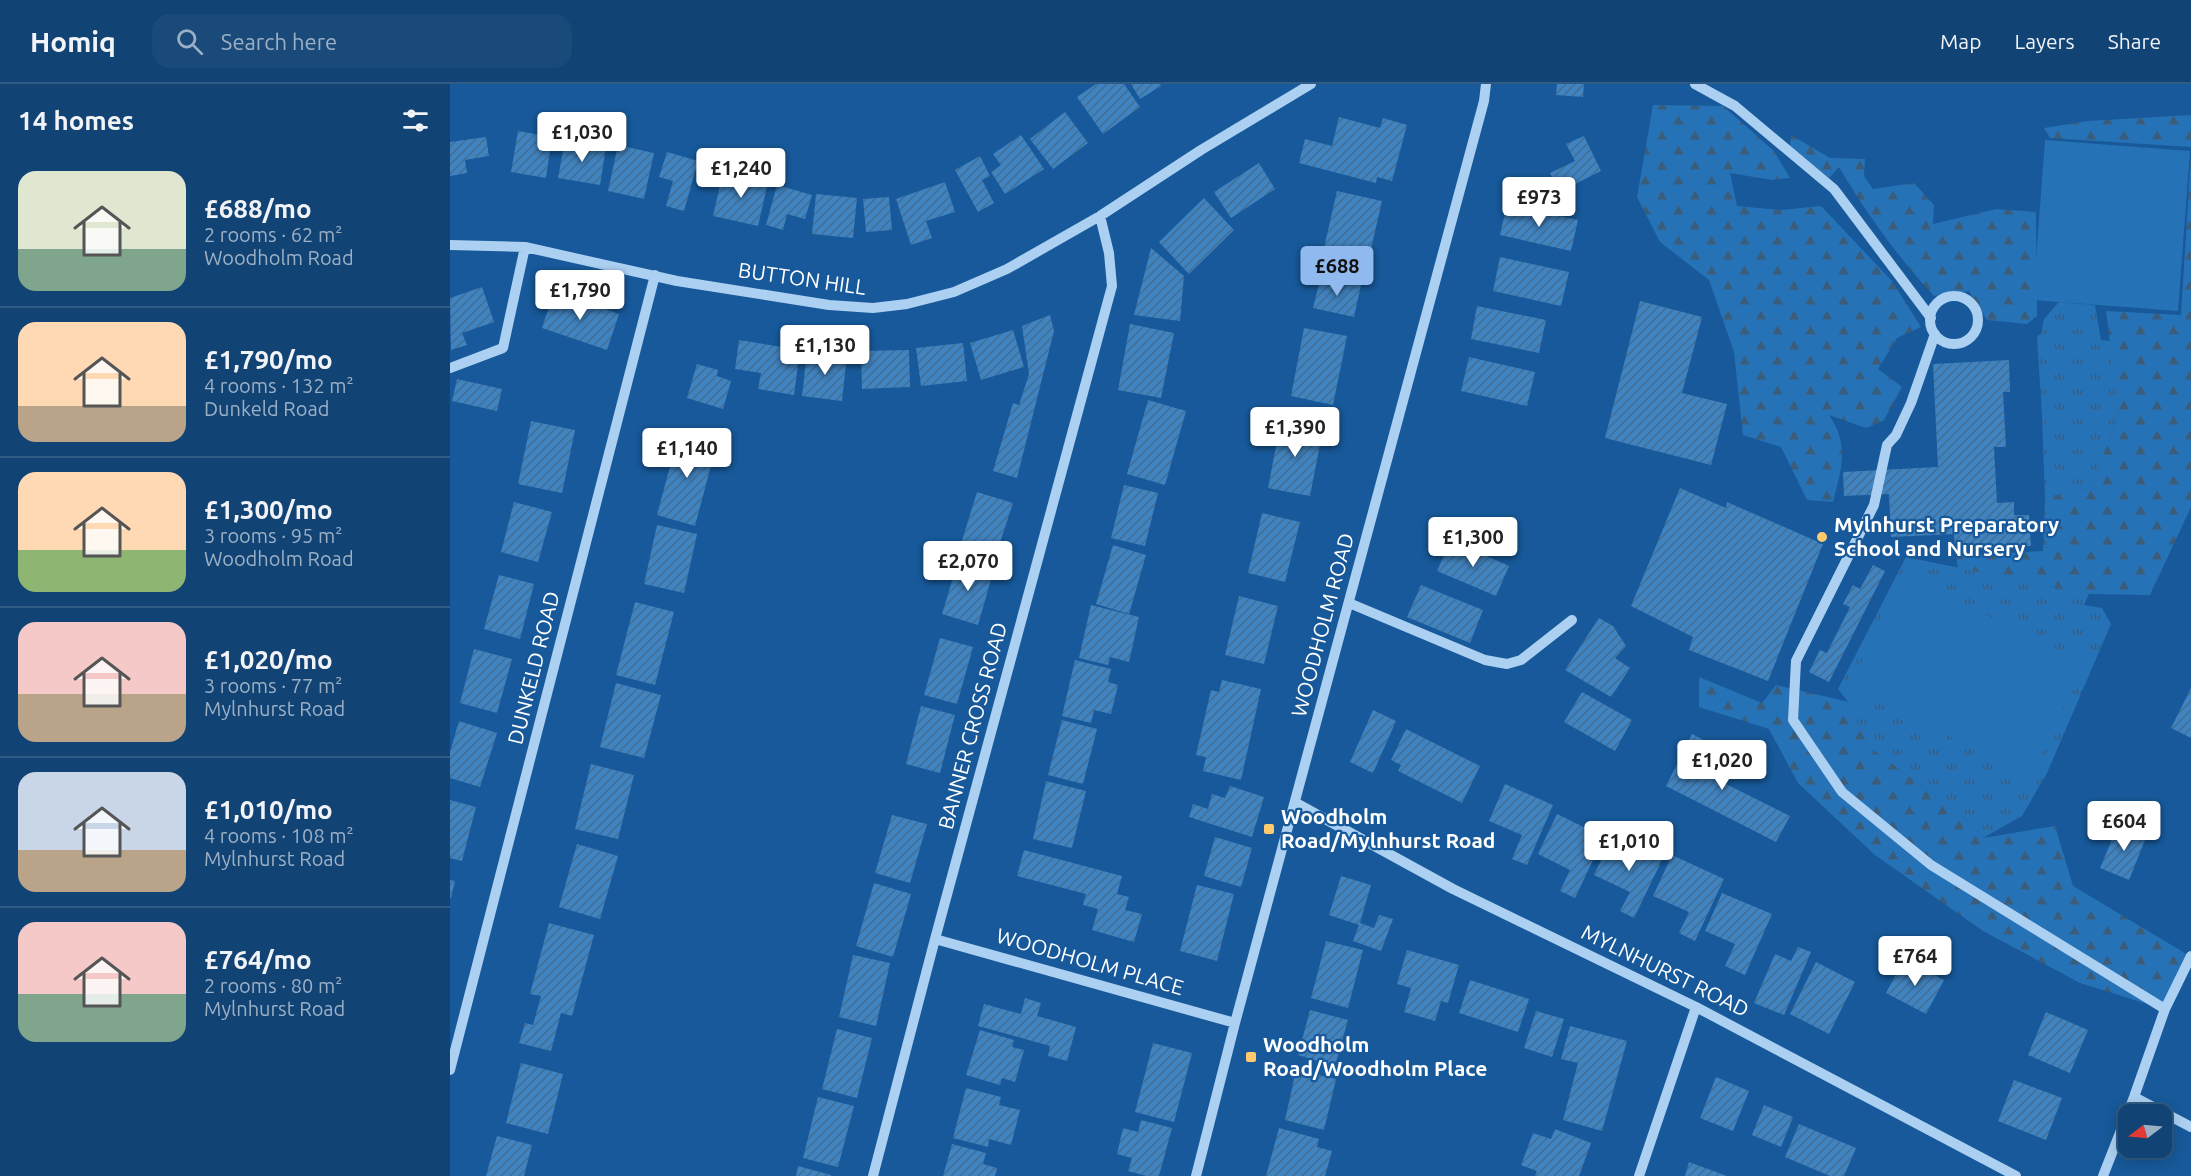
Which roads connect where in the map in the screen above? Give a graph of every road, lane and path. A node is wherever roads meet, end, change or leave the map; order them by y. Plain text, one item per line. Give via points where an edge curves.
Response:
1 (1311, 84) edge
2 (1486, 84) edge
3 (1695, 84) edge
4 (1100, 216) junction
5 (450, 245) edge
6 (525, 247) junction
7 (655, 275) junction
8 (1931, 318) junction
9 (1935, 334) junction
10 (450, 368) edge
11 (1349, 603) junction
12 (1572, 620) dead end
13 (1296, 803) junction
14 (935, 939) junction
15 (2191, 956) edge
16 (1696, 1007) junction
17 (2165, 1009) junction
18 (1235, 1023) junction
19 (450, 1070) edge
20 (2134, 1097) junction
21 (2191, 1127) edge
22 (873, 1176) edge
23 (1196, 1176) edge
24 (1640, 1176) edge
25 (2016, 1176) edge
26 (2103, 1176) edge

1 - 4 street, BUTTON HILL
2 - 11 street, WOODHOLM ROAD
3 - 8 street via 1735,106 1834,189
4 - 7 street, BUTTON HILL via 1007,269 954,292 907,304 873,308 829,305
4 - 14 street, BANNER CROSS ROAD via 1113,286
5 - 6 street, BUTTON HILL
6 - 7 street, BUTTON HILL
6 - 10 street via 502,348
7 - 19 street, DUNKELD ROAD
8 - 9 street
8 - 9 street via 1936,304 1950,297 1968,300 1977,313 1975,332 1963,343 1948,343
9 - 17 street via 1911,403 1887,445 1874,505 1796,661 1793,720 1842,792 1931,865
11 - 12 street via 1485,660 1507,664 1521,660
11 - 13 street, WOODHOLM ROAD
13 - 16 street, MYLNHURST ROAD via 1453,889
13 - 18 street, WOODHOLM ROAD
14 - 18 street, WOODHOLM PLACE
14 - 22 street, BANNER CROSS ROAD
15 - 17 street
16 - 24 street
16 - 25 street, MYLNHURST ROAD
17 - 20 street
18 - 23 street, WOODHOLM ROAD
20 - 21 street
20 - 26 street

